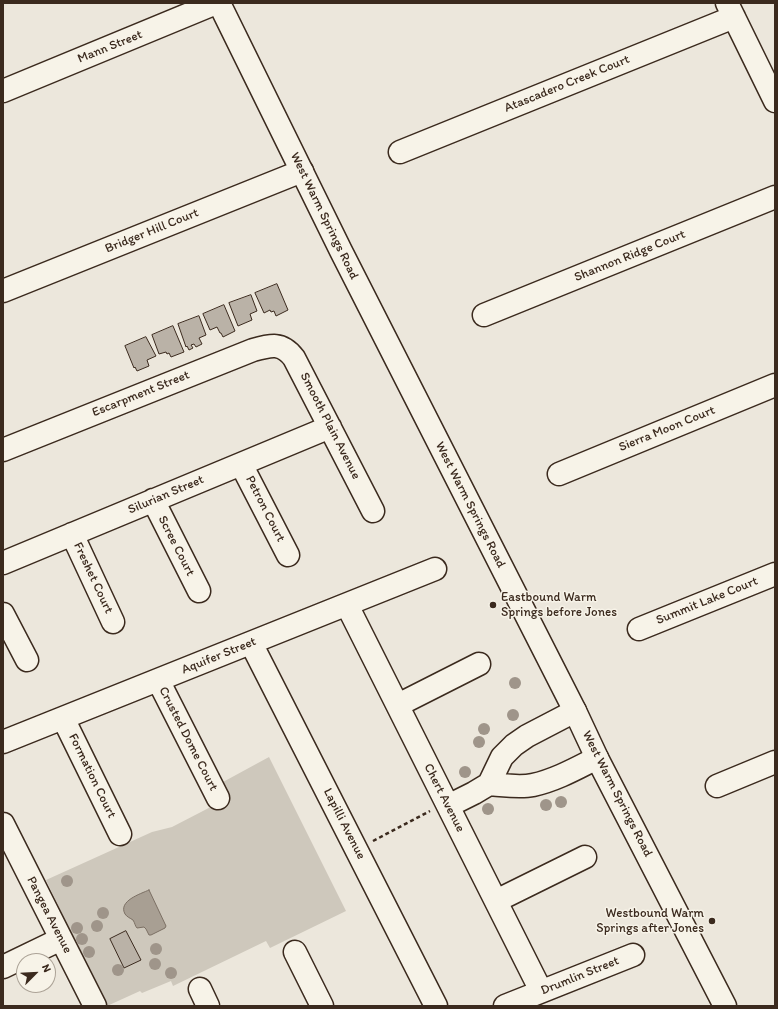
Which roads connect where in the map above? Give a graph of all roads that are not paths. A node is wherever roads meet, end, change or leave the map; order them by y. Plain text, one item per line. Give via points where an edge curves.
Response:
1 (218, 3) edge
2 (730, 10) edge
3 (3, 91) edge
4 (775, 101) edge
5 (400, 152) dead end
6 (302, 171) junction
7 (775, 197) edge
8 (3, 290) edge
9 (484, 315) dead end
10 (281, 346) joint
11 (775, 385) edge
12 (330, 427) junction
13 (3, 450) edge
14 (241, 464) junction
15 (558, 474) dead end
16 (153, 500) junction
17 (373, 511) dead end
18 (72, 534) junction
19 (288, 555) dead end
20 (4, 560) edge
21 (435, 569) dead end
22 (775, 574) edge
23 (200, 591) dead end
24 (347, 605) junction
25 (3, 614) edge
26 (113, 622) dead end
27 (639, 629) dead end
28 (251, 643) junction
29 (27, 660) dead end
30 (479, 664) dead end
31 (158, 680) junction
32 (398, 705) junction
33 (575, 711) junction
34 (63, 718) junction
35 (3, 742) edge
36 (597, 758) junction
37 (775, 762) edge
38 (490, 784) junction
39 (717, 786) dead end
40 (218, 798) dead end
41 (447, 804) junction
42 (3, 824) edge
43 (120, 834) dead end
44 (585, 857) dead end
45 (496, 901) junction
46 (61, 939) junction
47 (295, 952) dead end
48 (633, 955) dead end
49 (3, 967) edge
50 (541, 992) junction
51 (95, 1006) edge
52 (322, 1006) edge
53 (436, 1006) edge
54 (505, 1006) edge
55 (725, 1006) edge

1 - 3 street, Mann Street
1 - 6 street, West Warm Springs Road
2 - 4 street
2 - 5 street, Atascadero Creek Court
6 - 8 street, Bridger Hill Court
6 - 33 street, West Warm Springs Road
7 - 9 street, Shannon Ridge Court
10 - 12 street, Smooth Plain Avenue via 294,358
10 - 13 street, Escarpment Street via 265,346 253,350
11 - 15 street, Sierra Moon Court
12 - 14 street, Silurian Street
12 - 17 street, Smooth Plain Avenue
14 - 16 street, Silurian Street
14 - 19 street, Petron Court
16 - 18 street, Silurian Street
16 - 23 street, Scree Court
18 - 20 street, Silurian Street
18 - 26 street, Freshet Court
21 - 24 street, Aquifer Street
22 - 27 street, Summit Lake Court
24 - 28 street, Aquifer Street
24 - 32 street, Chert Avenue
25 - 29 street
28 - 31 street, Aquifer Street
28 - 53 street, Lapilli Avenue
30 - 32 street
31 - 34 street, Aquifer Street
31 - 40 street, Crusted Dome Court
32 - 41 street, Chert Avenue
33 - 36 street, West Warm Springs Road
33 - 38 street via 514,745 502,756
34 - 35 street, Aquifer Street
34 - 43 street, Formation Court
36 - 38 street via 532,786
36 - 55 street, West Warm Springs Road
37 - 39 street
38 - 41 street
41 - 45 street, Chert Avenue
42 - 46 street, Pangea Avenue
44 - 45 street
45 - 50 street, Chert Avenue
46 - 49 street
46 - 51 street, Pangea Avenue
47 - 52 street
48 - 50 street, Drumlin Street
50 - 54 street, Drumlin Street

